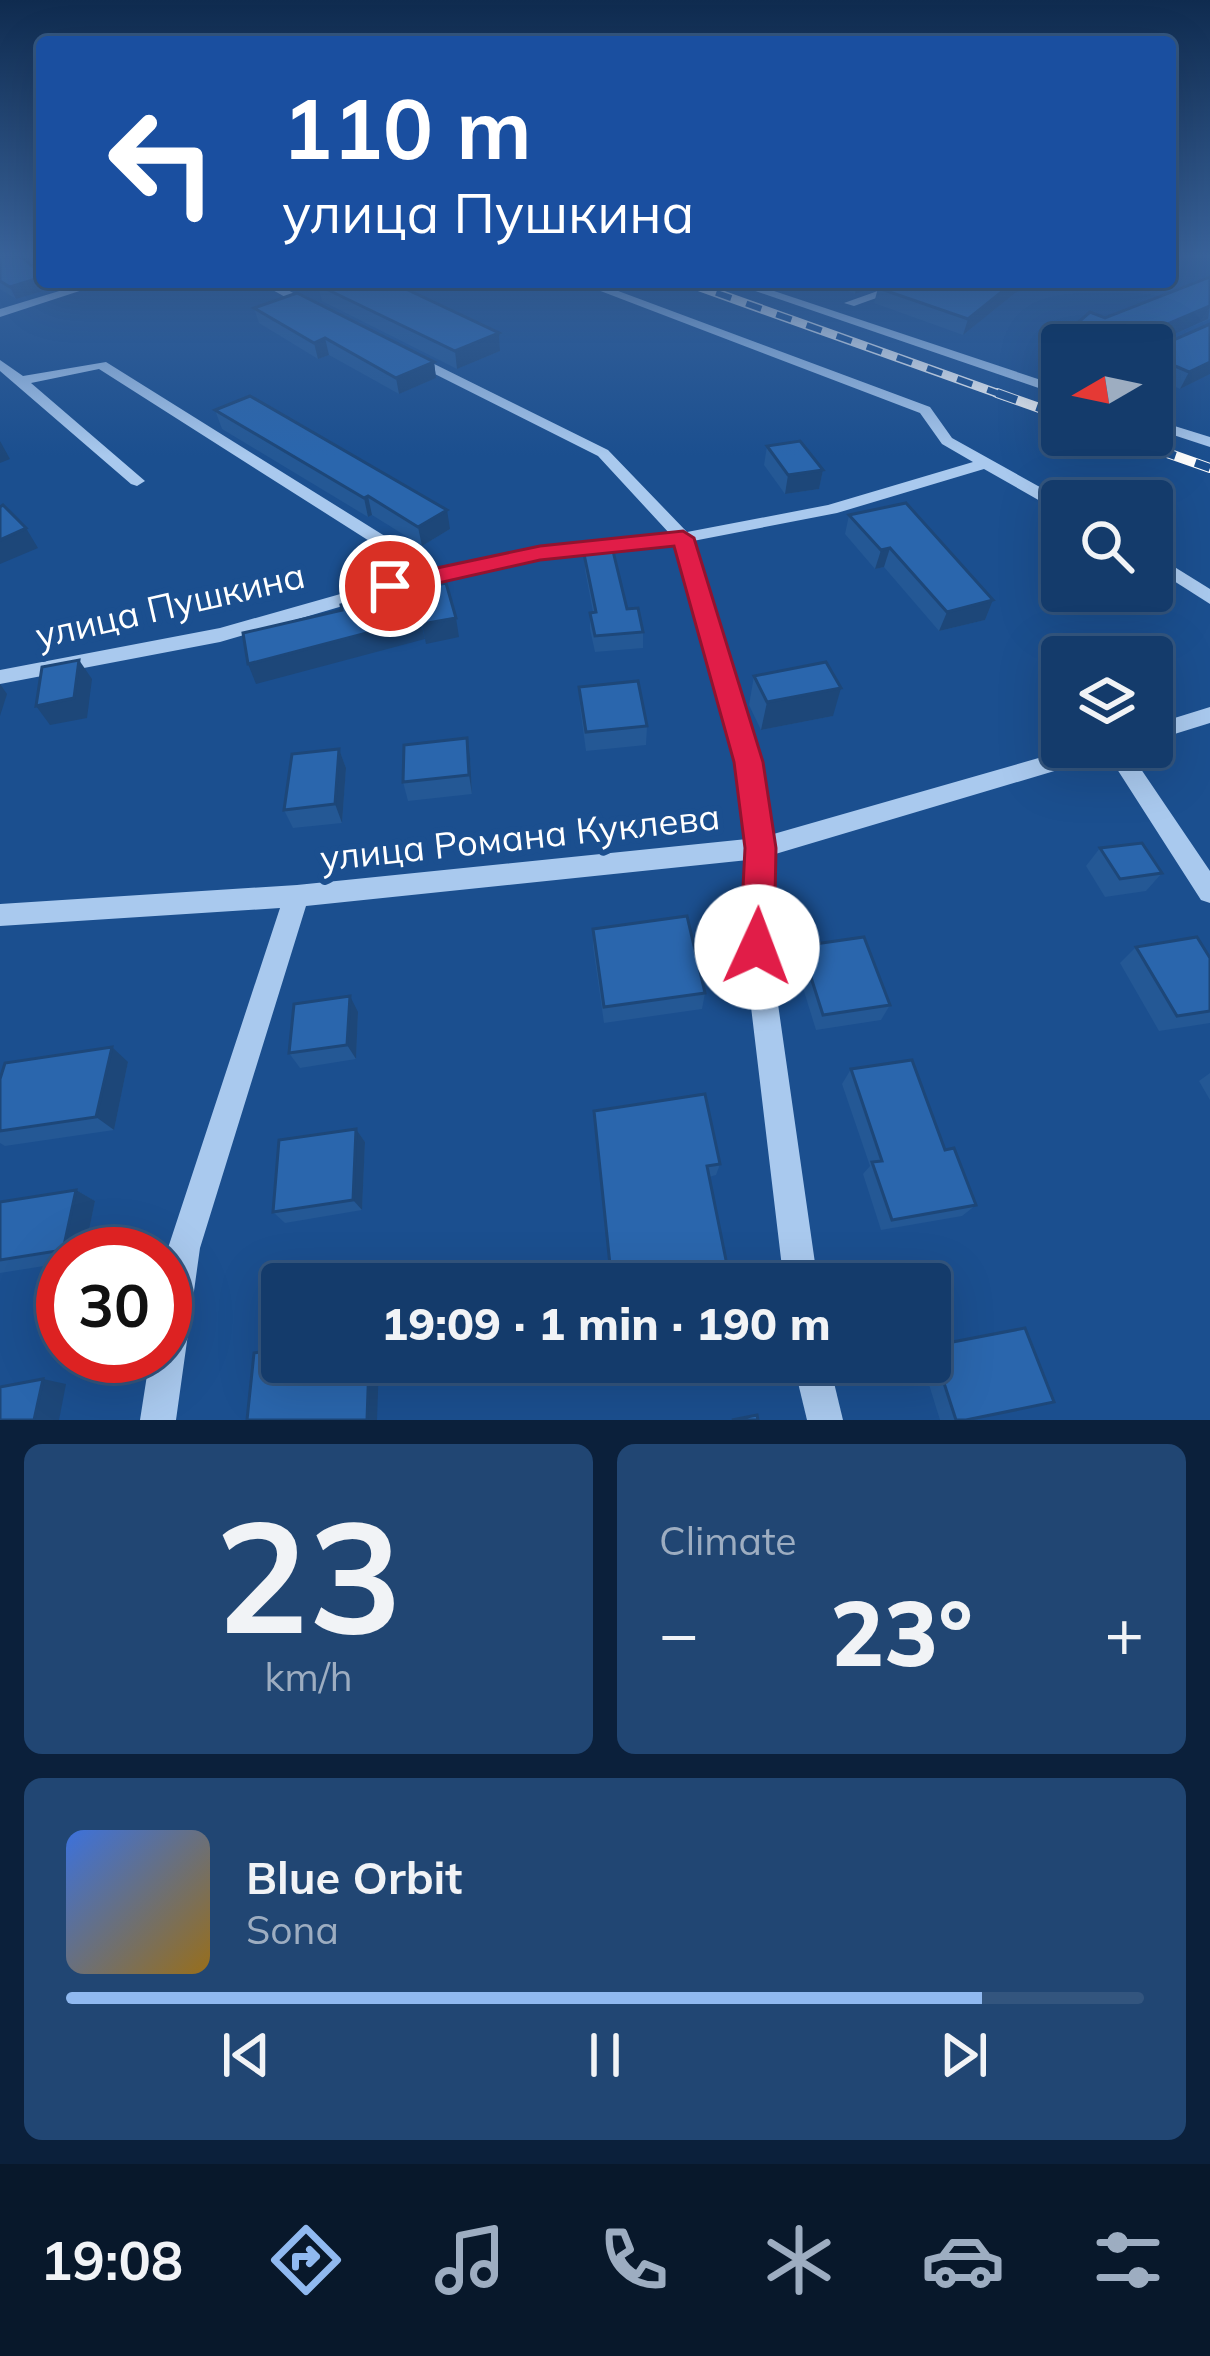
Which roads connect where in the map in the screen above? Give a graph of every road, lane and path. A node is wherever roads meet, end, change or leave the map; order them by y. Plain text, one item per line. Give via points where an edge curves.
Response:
1 (694, 323) edge
2 (858, 323) edge
3 (391, 346) edge
4 (0, 364) edge
5 (20, 381) junction
6 (1041, 385) edge
7 (1173, 430) edge
8 (1210, 442) edge
9 (986, 463) junction
10 (136, 481) dead end
11 (1041, 494) edge
12 (683, 538) junction
13 (1173, 573) edge
14 (433, 574) junction
15 (1210, 598) edge
16 (0, 676) edge
17 (1210, 715) edge
18 (1173, 726) edge
19 (1041, 767) edge
20 (1124, 768) edge
21 (760, 848) junction
22 (1210, 892) edge
23 (297, 896) junction
24 (0, 915) edge
25 (798, 1263) edge
26 (816, 1383) edge
27 (158, 1420) edge
28 (825, 1420) edge

1 - 9 street via 925,410 947,441
2 - 6 street
3 - 12 street via 602,453
4 - 5 street
5 - 10 street
5 - 14 street via 101,364
7 - 8 street
9 - 11 street
9 - 12 street, улица Пушкина via 831,509
12 - 14 street, улица Пушкина
12 - 21 street via 749,762
13 - 15 street
14 - 16 street, улица Пушкина via 220,635
17 - 18 street
19 - 21 street, улица Романа Куклева
20 - 22 street
21 - 23 street, улица Романа Куклева
21 - 25 street via 757,947
23 - 24 street, улица Романа Куклева
23 - 27 street via 184,1248
26 - 28 street

